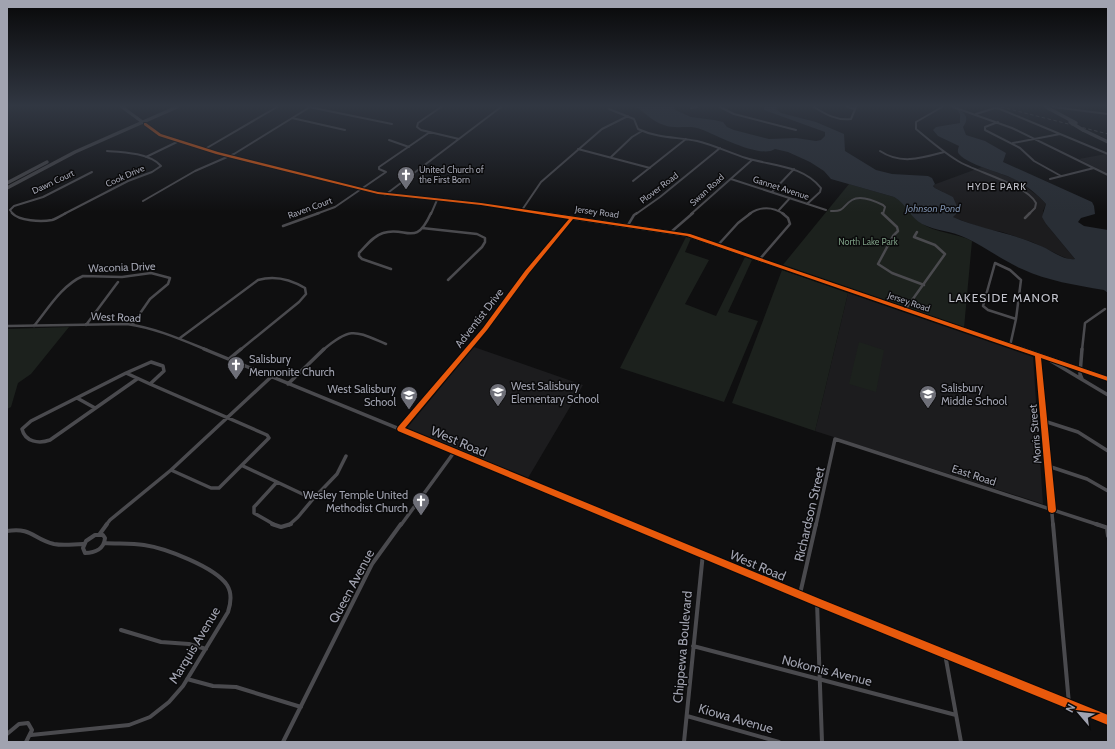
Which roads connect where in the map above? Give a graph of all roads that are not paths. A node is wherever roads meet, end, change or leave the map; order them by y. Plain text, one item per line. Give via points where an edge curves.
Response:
1 (90, 142) edge
2 (98, 142) edge
3 (177, 142) edge
4 (182, 142) edge
5 (217, 142) edge
6 (253, 142) edge
7 (395, 142) edge
8 (416, 142) edge
9 (456, 142) edge
10 (586, 142) edge
11 (627, 142) edge
12 (682, 142) edge
13 (699, 142) edge
14 (932, 142) edge
15 (1008, 142) edge
16 (1020, 142) edge
17 (1043, 142) edge
18 (1079, 142) edge
19 (1012, 144) junction
20 (409, 147) junction
21 (720, 148) junction
22 (205, 149) junction
23 (578, 149) junction
24 (107, 151) dead end
25 (880, 151) dead end
26 (944, 152) junction
27 (1108, 154) edge
28 (230, 156) junction
29 (146, 157) junction
30 (611, 157) junction
31 (752, 160) junction
32 (650, 168) junction
33 (1094, 168) junction
34 (794, 169) junction
35 (92, 172) dead end
36 (1108, 175) edge
37 (1061, 176) junction
38 (731, 179) junction
39 (1050, 179) dead end
40 (633, 181) dead end
41 (7, 183) edge
42 (7, 188) edge
43 (361, 189) junction
44 (772, 192) junction
45 (385, 195) junction
46 (790, 198) junction
47 (437, 200) junction
48 (143, 201) dead end
49 (807, 204) junction
50 (522, 210) junction
51 (779, 210) junction
52 (826, 210) dead end
53 (831, 211) dead end
54 (572, 218) junction
55 (1025, 218) dead end
56 (42, 221) joint
57 (628, 225) junction
58 (283, 226) dead end
59 (422, 228) junction
60 (671, 232) junction
61 (917, 232) dead end
62 (718, 245) junction
63 (759, 260) junction
64 (391, 269) dead end
65 (448, 280) dead end
66 (118, 282) dead end
67 (924, 285) junction
68 (1105, 309) dead end
69 (905, 310) junction
70 (1016, 319) junction
71 (86, 324) junction
72 (132, 325) junction
73 (7, 326) edge
74 (33, 326) junction
75 (180, 338) junction
76 (386, 344) dead end
77 (1010, 346) junction
78 (1038, 355) junction
79 (1044, 357) junction
80 (229, 359) junction
81 (1081, 369) junction
82 (126, 374) junction
83 (272, 377) junction
84 (137, 379) junction
85 (1082, 379) junction
86 (1108, 379) edge
87 (149, 384) junction
88 (288, 384) junction
89 (1108, 395) edge
90 (77, 398) junction
91 (95, 408) junction
92 (226, 418) junction
93 (1044, 421) junction
94 (400, 429) junction
95 (835, 439) joint
96 (455, 451) junction
97 (1108, 451) edge
98 (346, 456) dead end
99 (243, 466) junction
100 (1048, 466) junction
101 (171, 470) junction
102 (277, 482) junction
103 (1107, 490) edge
104 (313, 499) junction
105 (1052, 510) junction
106 (1107, 528) edge
107 (7, 531) edge
108 (99, 535) junction
109 (1108, 536) edge
110 (104, 543) junction
111 (83, 544) junction
112 (702, 553) junction
113 (800, 594) junction
114 (816, 602) junction
115 (121, 630) dead end
116 (693, 646) junction
117 (206, 649) junction
118 (945, 654) junction
119 (187, 678) junction
120 (819, 678) junction
121 (1069, 704) junction
122 (301, 706) junction
123 (956, 715) junction
124 (687, 716) junction
125 (1108, 720) edge
126 (7, 734) edge
127 (31, 735) junction
128 (26, 742) edge
129 (283, 742) edge
130 (684, 742) edge
131 (779, 742) edge
132 (822, 742) edge
133 (961, 742) edge

1 - 41 highway
2 - 42 highway
3 - 29 street
4 - 22 street, Jersey Road
5 - 22 street
6 - 28 street
7 - 20 street
8 - 20 street
9 - 45 street
10 - 23 street
11 - 30 street
12 - 32 street
13 - 21 street
14 - 26 street
15 - 19 street
16 - 19 street
17 - 33 street
18 - 27 street
19 - 37 street via 1038,164
20 - 43 street, Raven Court via 379,167 386,172
21 - 31 street
21 - 57 street, Plover Road via 634,215
22 - 28 street, Jersey Road
23 - 30 street
23 - 50 street via 538,184
24 - 29 street, Cook Drive
25 - 26 street via 891,158 908,161
26 - 55 street via 1029,196 1035,201 1035,208
28 - 43 street, Jersey Road
28 - 48 street via 195,171
29 - 56 street, Cook Drive via 160,163 160,168 128,181 62,216
30 - 32 street
31 - 34 street
31 - 38 street, Swan Road
32 - 40 street
33 - 36 street
33 - 37 street
34 - 44 street
34 - 49 street via 820,187 820,192
35 - 56 street, Dawn Court via 46,195 10,208 19,218
37 - 39 street
38 - 44 street, Gannet Avenue
38 - 60 street, Swan Road
43 - 45 street, Jersey Road
43 - 58 street, Raven Court via 335,207
44 - 46 street, Gannet Avenue
45 - 47 street, Jersey Road
46 - 49 street, Gannet Avenue
46 - 51 street
47 - 50 street, Jersey Road
47 - 59 street
49 - 52 street, Gannet Avenue
50 - 54 street, Jersey Road
51 - 62 street via 754,210
51 - 63 street via 788,217 790,224
53 - 67 street via 842,210 858,198 884,205 882,213 898,231 887,246 878,264 879,267
54 - 57 street, Jersey Road
54 - 94 street, Adventist Drive
57 - 60 street, Jersey Road
59 - 64 street via 411,234 381,234 359,253 362,259
59 - 65 street via 477,234 485,238 482,246
60 - 62 street, Jersey Road
61 - 67 street via 914,237 934,244 945,254
62 - 63 street, Jersey Road
63 - 69 street, Jersey Road
66 - 71 street
67 - 69 street
68 - 81 street via 1085,323
69 - 77 street, Jersey Road
70 - 70 street via 1020,277 995,264 983,306
70 - 77 street
71 - 72 street, West Road
71 - 74 street, West Road
72 - 74 street, Waconia Drive via 152,297 168,284 170,278 153,272 122,277 80,277 70,283
72 - 75 street, West Road
73 - 74 street, West Road
75 - 80 street, West Road
75 - 80 street via 258,280 276,276 305,288 306,294 302,299
76 - 88 street via 358,333 344,334
77 - 78 street, Jersey Road
78 - 79 street, Jersey Road
78 - 93 street, Morris Street
79 - 81 street, Jersey Road
79 - 85 street
80 - 83 street, West Road
81 - 85 street
81 - 86 street, Jersey Road
82 - 84 street
82 - 87 street via 151,362 163,366 164,371
82 - 90 street
83 - 88 street, West Road
83 - 92 street
84 - 87 street
84 - 91 street
85 - 89 street
87 - 92 street
88 - 94 street, West Road
90 - 91 street
90 - 91 street via 31,421 22,429 24,436 35,442 45,442
92 - 99 street via 269,438
92 - 101 street
93 - 97 street via 1078,432
93 - 100 street, Morris Street
94 - 96 street, West Road
95 - 105 street, East Road
95 - 113 street, Richardson Street
96 - 112 street, West Road
96 - 122 street, Queen Avenue via 372,564
98 - 104 street via 338,471
99 - 101 street via 223,485 214,489
99 - 102 street
100 - 103 street via 1087,479
100 - 105 street, Morris Street
101 - 108 street via 110,520
102 - 104 street
102 - 104 street via 253,511 257,516 282,528 292,524
105 - 106 street, East Road
105 - 121 street, Morris Street
106 - 109 street
107 - 111 street via 29,531 57,545
108 - 110 street via 105,538
108 - 111 street
110 - 111 street via 96,551 88,553 83,551
110 - 117 street, Marquis Avenue via 145,544 166,550 225,581 230,592 230,607
112 - 113 street, West Road
112 - 116 street, Chippewa Boulevard
113 - 114 street, West Road
114 - 118 street, West Road
114 - 120 street
115 - 117 street via 161,642 189,644
116 - 120 street, Nokomis Avenue
116 - 124 street, Chippewa Boulevard
117 - 119 street, Marquis Avenue
118 - 121 street, West Road
118 - 123 street
119 - 122 street via 213,686 236,687
119 - 127 street, Marquis Avenue via 169,702 140,722
120 - 123 street, Nokomis Avenue
120 - 132 street
121 - 125 street, West Road
122 - 129 street, Queen Avenue
123 - 133 street
124 - 130 street, Chippewa Boulevard
124 - 131 street, Kiowa Avenue
126 - 127 street via 13,728 28,723 32,726
127 - 128 street

